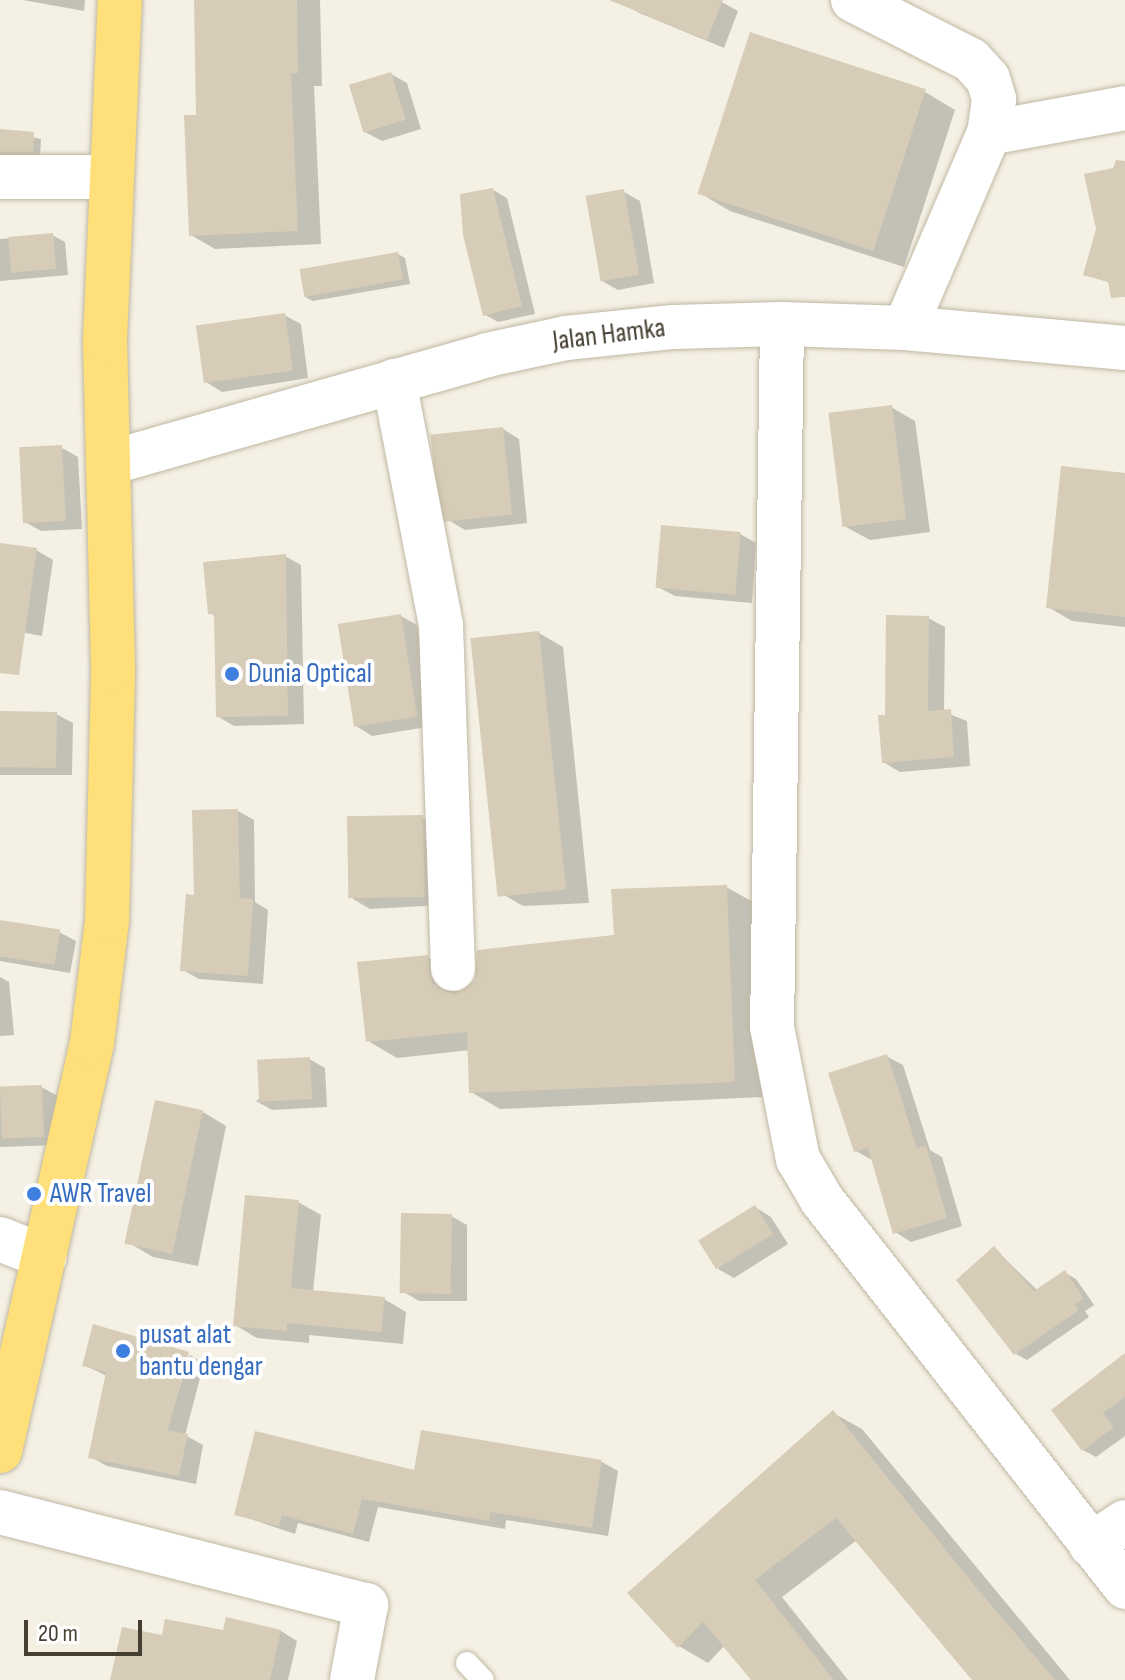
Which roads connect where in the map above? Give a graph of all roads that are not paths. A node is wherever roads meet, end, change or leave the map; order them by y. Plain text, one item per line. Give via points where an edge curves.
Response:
1 (120, 0) edge
2 (853, 0) edge
3 (1125, 108) edge
4 (989, 133) junction
5 (0, 177) edge
6 (109, 177) junction
7 (782, 324) junction
8 (905, 328) junction
9 (1125, 348) edge
10 (394, 381) junction
11 (109, 463) junction
12 (453, 969) dead end
13 (0, 1239) edge
14 (45, 1257) junction
15 (0, 1451) edge
16 (0, 1512) edge
17 (1108, 1534) edge
18 (1125, 1587) edge
19 (467, 1663) dead end
20 (352, 1680) edge
21 (483, 1680) edge

1 - 6 highway
2 - 4 street via 971,60 988,79 994,99
3 - 4 street
4 - 8 street
5 - 6 street
6 - 11 highway
7 - 8 street, Jalan Hamka
7 - 10 street, Jalan Hamka via 673,327 566,338
7 - 17 street via 772,1027 784,1110 798,1159 822,1200
8 - 9 street, Jalan Hamka
10 - 11 street, Jalan Hamka
10 - 12 street via 441,625
11 - 14 highway via 113,667 107,921 92,1043
13 - 14 street
14 - 15 highway
16 - 20 street via 366,1605
17 - 18 street
19 - 21 lane

